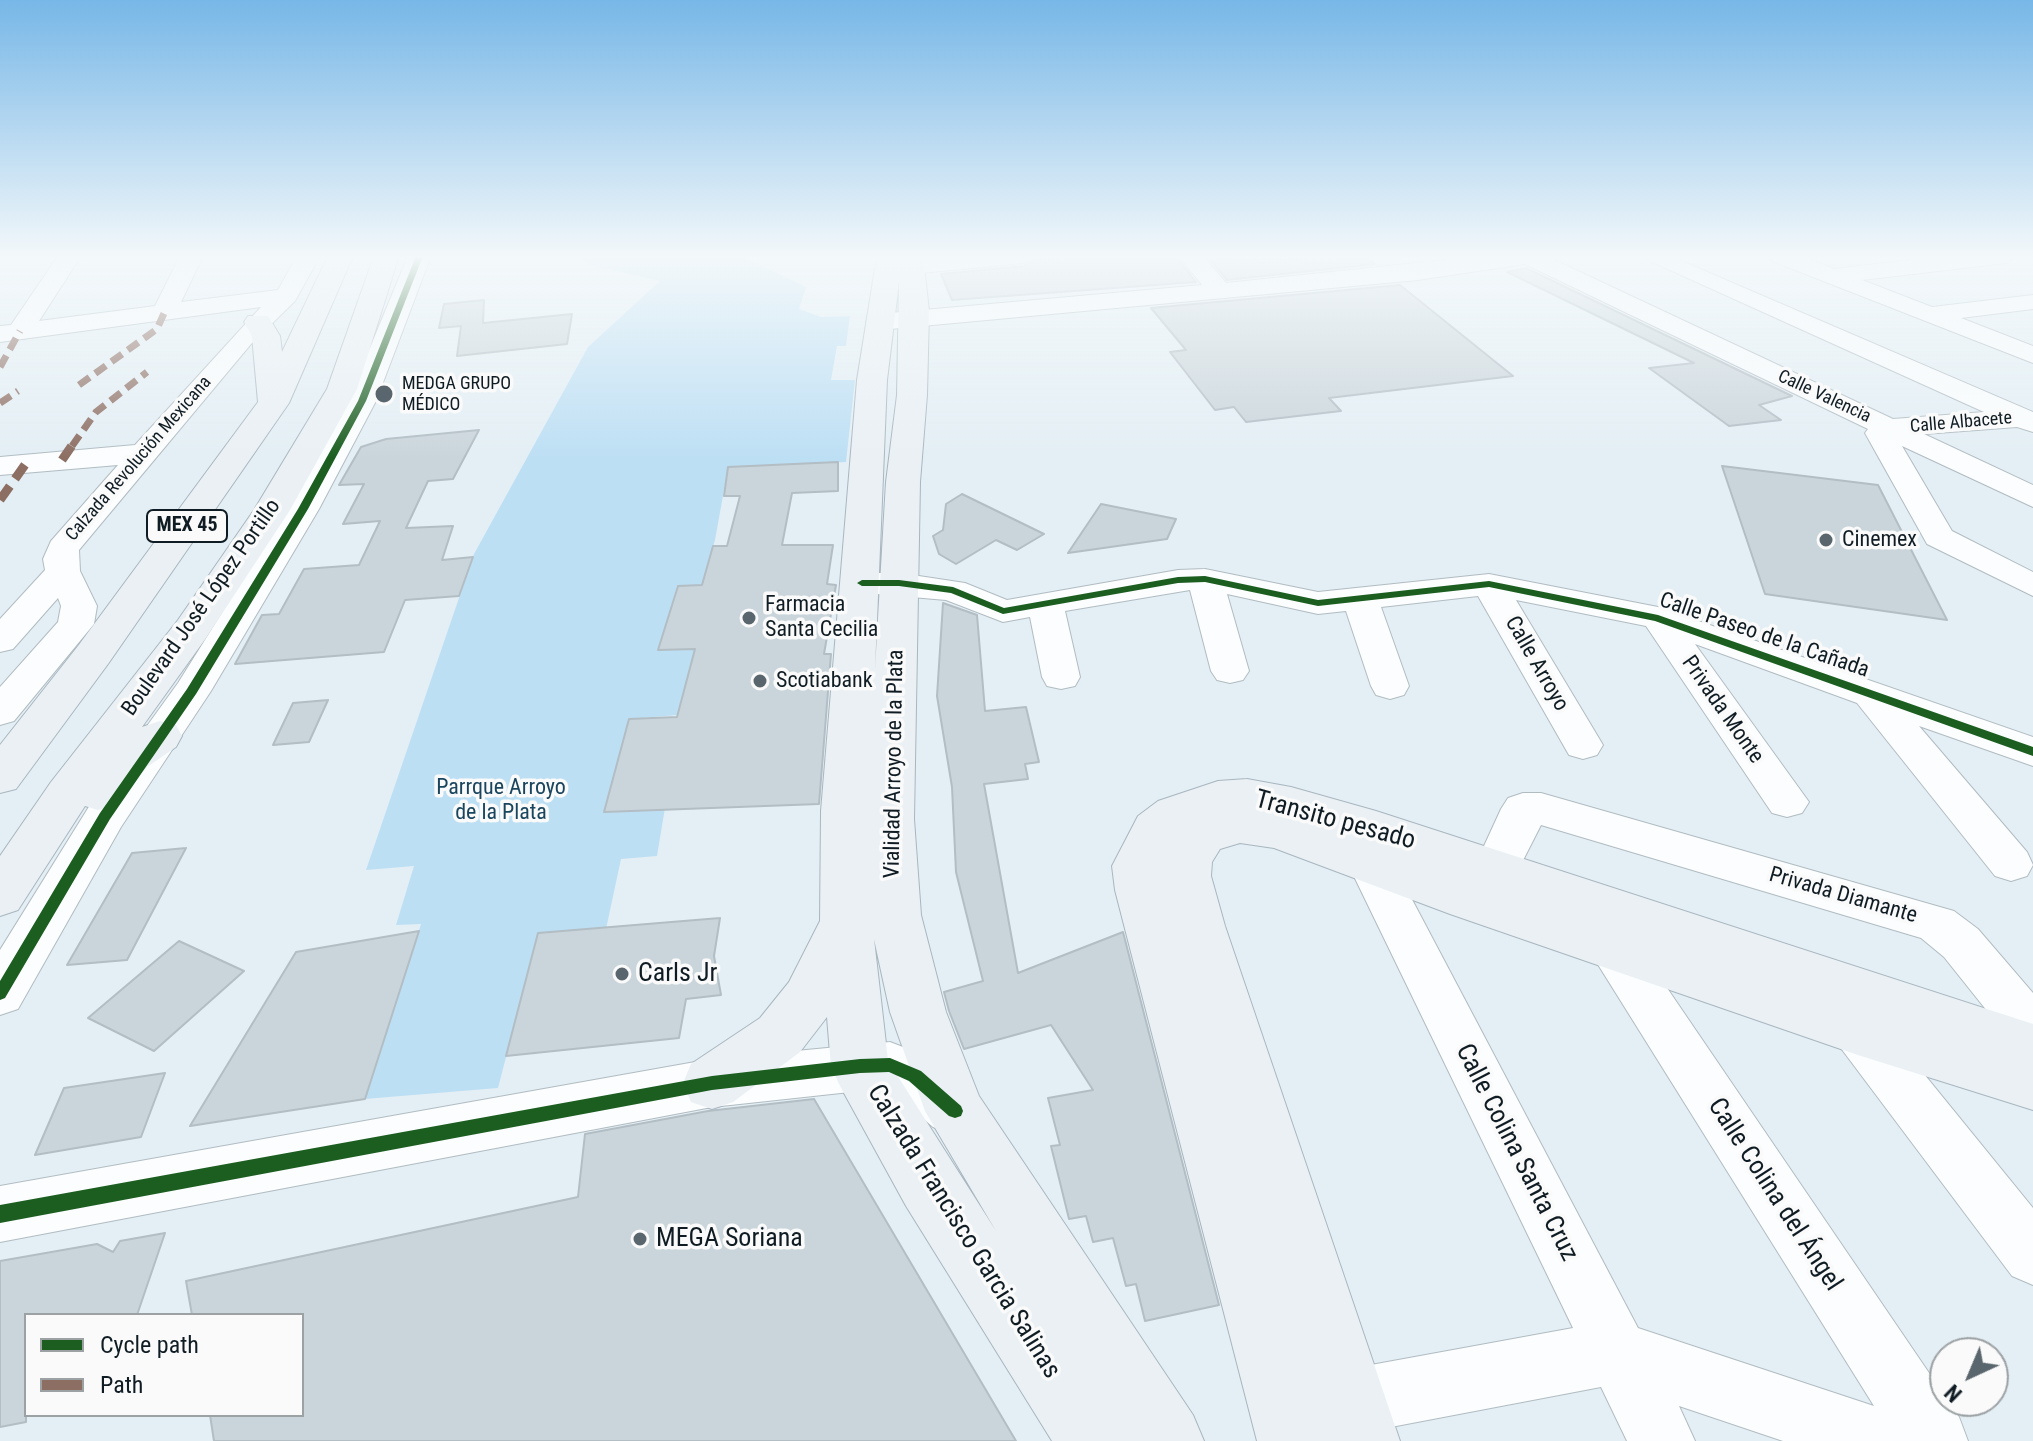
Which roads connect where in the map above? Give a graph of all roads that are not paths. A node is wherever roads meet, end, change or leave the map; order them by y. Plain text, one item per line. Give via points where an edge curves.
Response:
1 (75, 323) edge
2 (257, 323) edge
3 (259, 323) edge
4 (310, 323) edge
5 (364, 323) edge
6 (395, 323) edge
7 (879, 323) edge
8 (913, 323) edge
9 (1670, 323) edge
10 (1806, 323) edge
11 (1952, 323) edge
12 (10, 332) edge
13 (2033, 355) edge
14 (273, 403) junction
15 (2029, 419) edge
16 (1890, 428) junction
17 (146, 453) junction
18 (0, 466) edge
19 (2033, 497) edge
20 (63, 571) junction
21 (1205, 579) junction
22 (880, 583) junction
23 (1489, 584) junction
24 (2033, 586) edge
25 (1360, 598) junction
26 (1046, 605) junction
27 (1658, 618) junction
28 (0, 641) edge
29 (1230, 671) dead end
30 (1061, 677) dead end
31 (1390, 686) dead end
32 (1872, 696) junction
33 (0, 712) edge
34 (160, 736) junction
35 (1583, 745) dead end
36 (2033, 752) edge
37 (0, 776) edge
38 (1787, 802) dead end
39 (1371, 864) junction
40 (2011, 864) dead end
41 (1496, 870) junction
42 (0, 896) edge
43 (0, 908) edge
44 (846, 921) junction
45 (1614, 949) junction
46 (0, 994) edge
47 (2033, 1030) edge
48 (1858, 1031) junction
49 (2033, 1049) edge
50 (860, 1066) junction
51 (712, 1083) junction
52 (2033, 1084) edge
53 (955, 1111) junction
54 (0, 1214) edge
55 (2033, 1255) edge
56 (1616, 1352) junction
57 (1319, 1433) edge
58 (1094, 1441) edge
59 (1167, 1441) edge
60 (1662, 1441) edge
61 (1880, 1441) edge
62 (1935, 1441) edge

1 - 12 street
2 - 17 street, Calzada Revolución Mexicana
3 - 14 main road via 266,336
4 - 14 main road, MEX 45
5 - 42 main road, Boulevard José López Portillo / MEX 45 via 342,389 272,510
6 - 34 street via 354,415 303,509
7 - 22 main road via 864,501
8 - 22 main road, Vialidad Arroyo de la Plata via 903,482
9 - 16 street, Calle Valencia
10 - 15 street
11 - 13 street
14 - 37 main road, MEX 45
15 - 16 street, Calle Albacete
16 - 19 street, Calle Valencia
16 - 24 street via 1880,433 1939,537
17 - 18 street
17 - 20 street, Calzada Revolución Mexicana via 63,548
20 - 28 street
20 - 33 street, Calzada Revolución Mexicana via 79,606 76,624
21 - 25 street, Calle Paseo de la Cañada via 1318,603
21 - 26 street, Calle Paseo de la Cañada
21 - 29 street
22 - 26 street, Calle Paseo de la Cañada via 953,590 1003,611
22 - 44 main road, Calzada Francisco Garcia Salinas via 845,811
22 - 53 main road, Vialidad Arroyo de la Plata via 895,915 918,1012
23 - 25 street, Calle Paseo de la Cañada
23 - 27 street, Calle Paseo de la Cañada
23 - 35 street, Calle Arroyo
25 - 31 street
26 - 30 street
27 - 32 street, Calle Paseo de la Cañada
27 - 38 street, Privada Monte
32 - 36 street, Calle Paseo de la Cañada
32 - 40 street
34 - 43 main road via 115,773
34 - 46 street via 105,816
39 - 45 main road, Transito pesado
39 - 56 street, Calle Colina Santa Cruz
39 - 57 main road, Transito pesado via 1279,831 1240,825 1203,836 1187,860 1186,876
41 - 47 street, Privada Diamante via 1523,809 1541,809 1937,924 1961,943
41 - 49 main road, Transito pesado
41 - 57 main road, Transito pesado via 1359,823 1247,796 1197,803 1175,813 1155,829 1137,866 1140,890
44 - 50 main road, Calzada Francisco Garcia Salinas
44 - 51 main road via 809,999 780,1035
45 - 48 main road, Transito pesado
45 - 62 street, Calle Colina del Ángel
48 - 52 main road, Transito pesado
48 - 55 street
50 - 51 street
50 - 53 street via 890,1065 915,1076
50 - 58 main road, Calzada Francisco Garcia Salinas via 928,1185
51 - 54 street
53 - 59 main road, Vialidad Arroyo de la Plata
56 - 57 street
56 - 60 street, Calle Colina Santa Cruz
56 - 61 street

